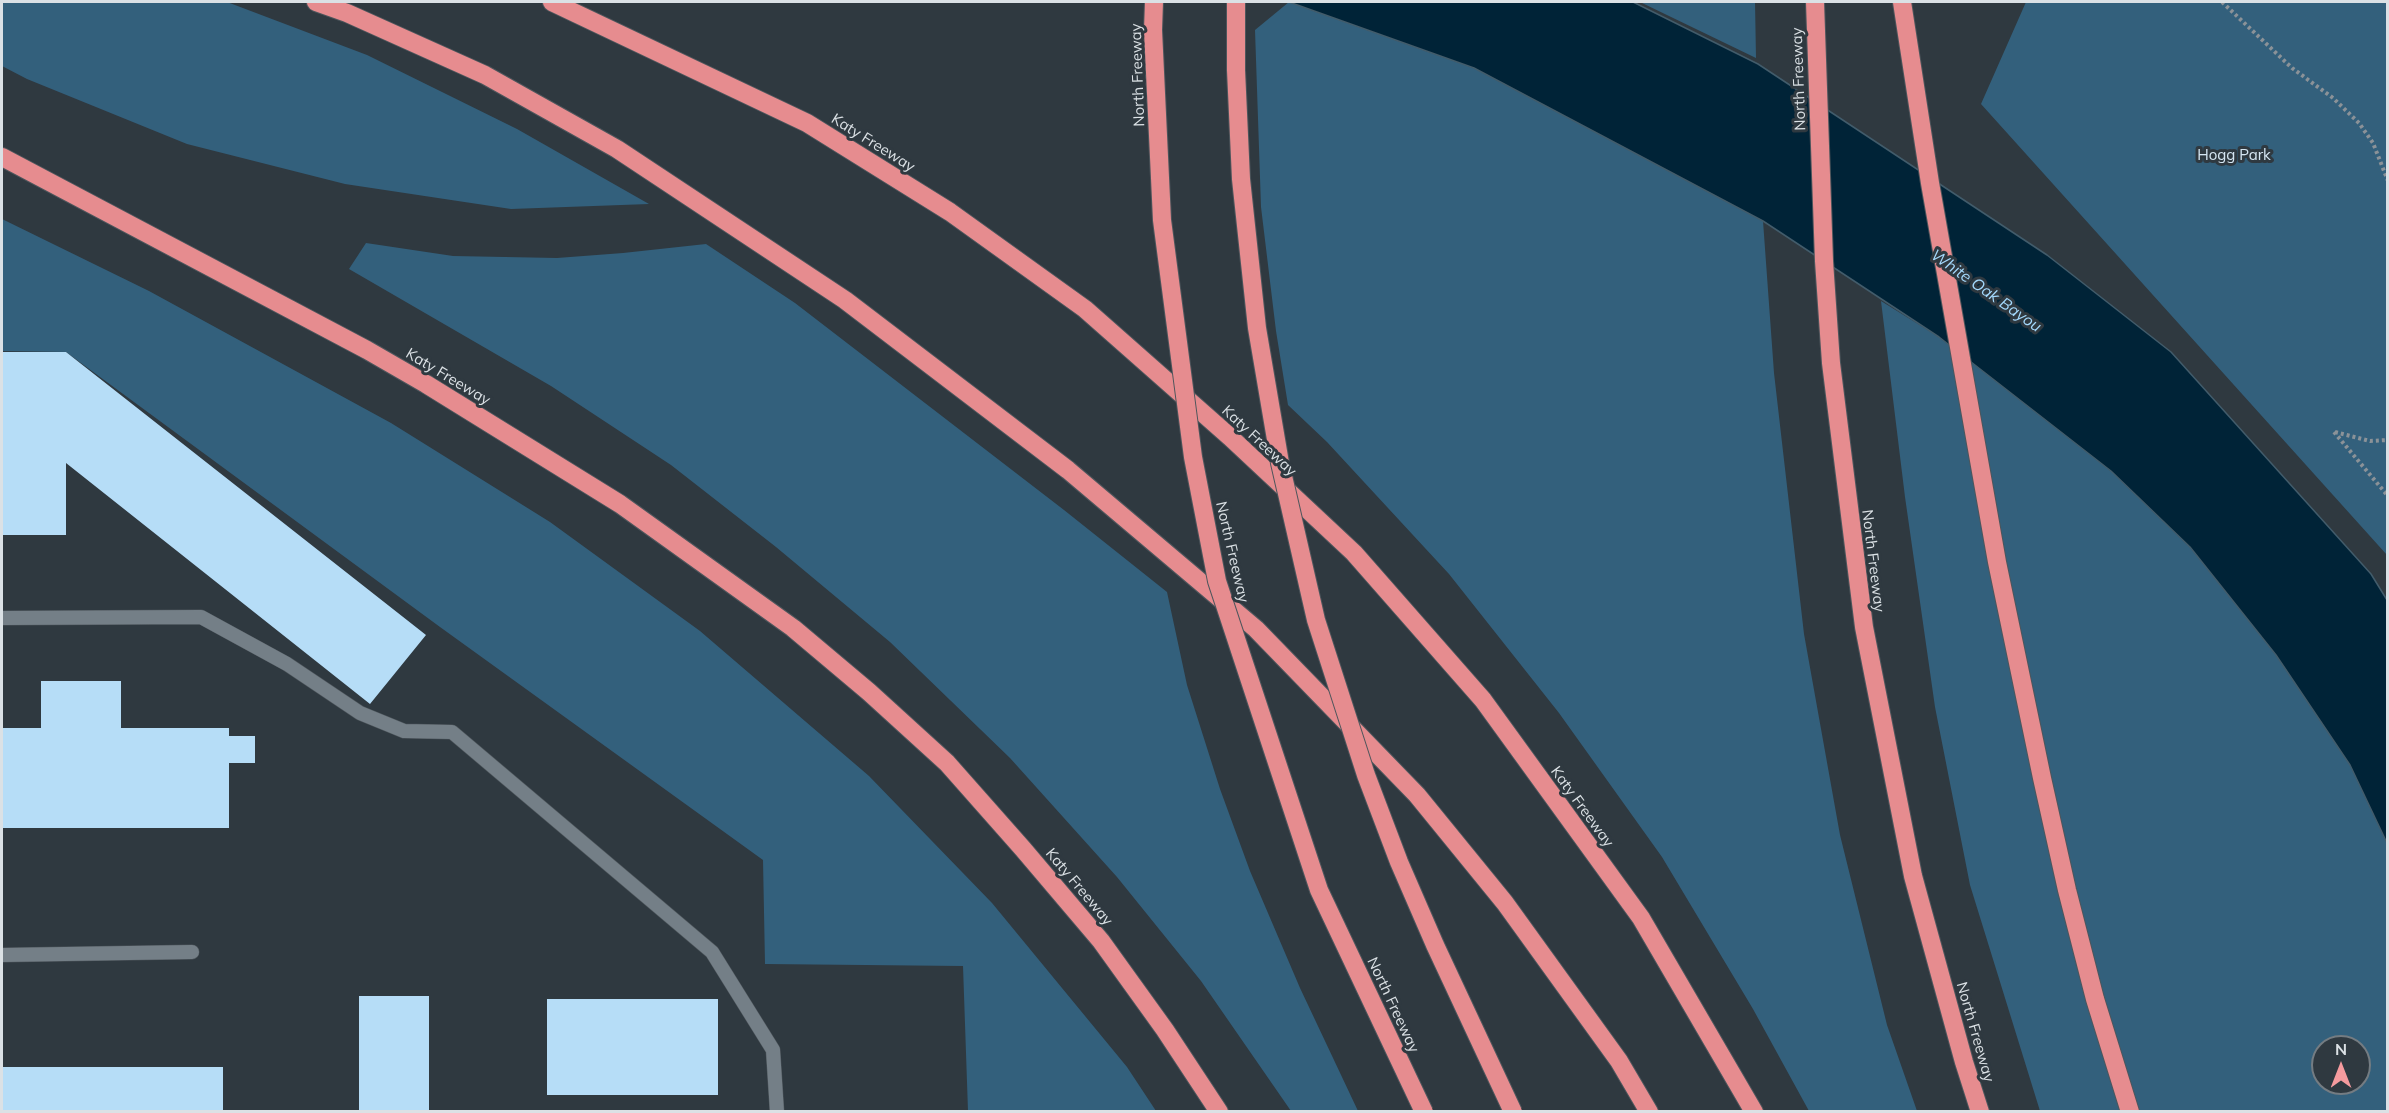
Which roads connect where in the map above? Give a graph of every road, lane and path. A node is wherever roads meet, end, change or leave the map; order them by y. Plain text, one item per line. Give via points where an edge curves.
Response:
1 (316, 2) edge
2 (552, 2) edge
3 (1154, 2) edge
4 (1236, 2) edge
5 (1815, 2) edge
6 (1902, 2) edge
7 (2222, 2) edge
8 (2, 157) edge
9 (2388, 181) edge
10 (2388, 440) edge
11 (2388, 496) edge
12 (2, 618) edge
13 (192, 952) dead end
14 (2, 956) edge
15 (777, 1112) edge
16 (1219, 1112) edge
17 (1424, 1112) edge
18 (1512, 1112) edge
19 (1649, 1112) edge
20 (1754, 1112) edge
21 (1980, 1112) edge
22 (2130, 1112) edge

1 - 19 highway, bridge via 485,75 617,149 845,300 1068,470 1256,629 1417,795 1505,903 1619,1061
2 - 20 highway, Katy Freeway via 807,123 950,212 1085,309 1230,437 1354,553 1483,700 1641,918
3 - 17 highway, North Freeway, bridge via 1162,220 1193,457 1217,581 1319,890
4 - 18 highway, bridge via 1241,180 1257,328 1280,463 1317,620 1366,775 1399,862
5 - 21 highway, North Freeway via 1831,363 1864,627 1912,876
6 - 22 highway via 1995,551 2067,890
7 - 9 path via 2292,68 2359,123 2373,143
8 - 16 highway, Katy Freeway via 367,350 620,504 793,628 947,763 1101,941
10 - 11 path via 2370,441 2334,432
12 - 15 lane via 201,616 287,664 360,713 404,731 452,732 712,952 774,1050
13 - 14 lane

